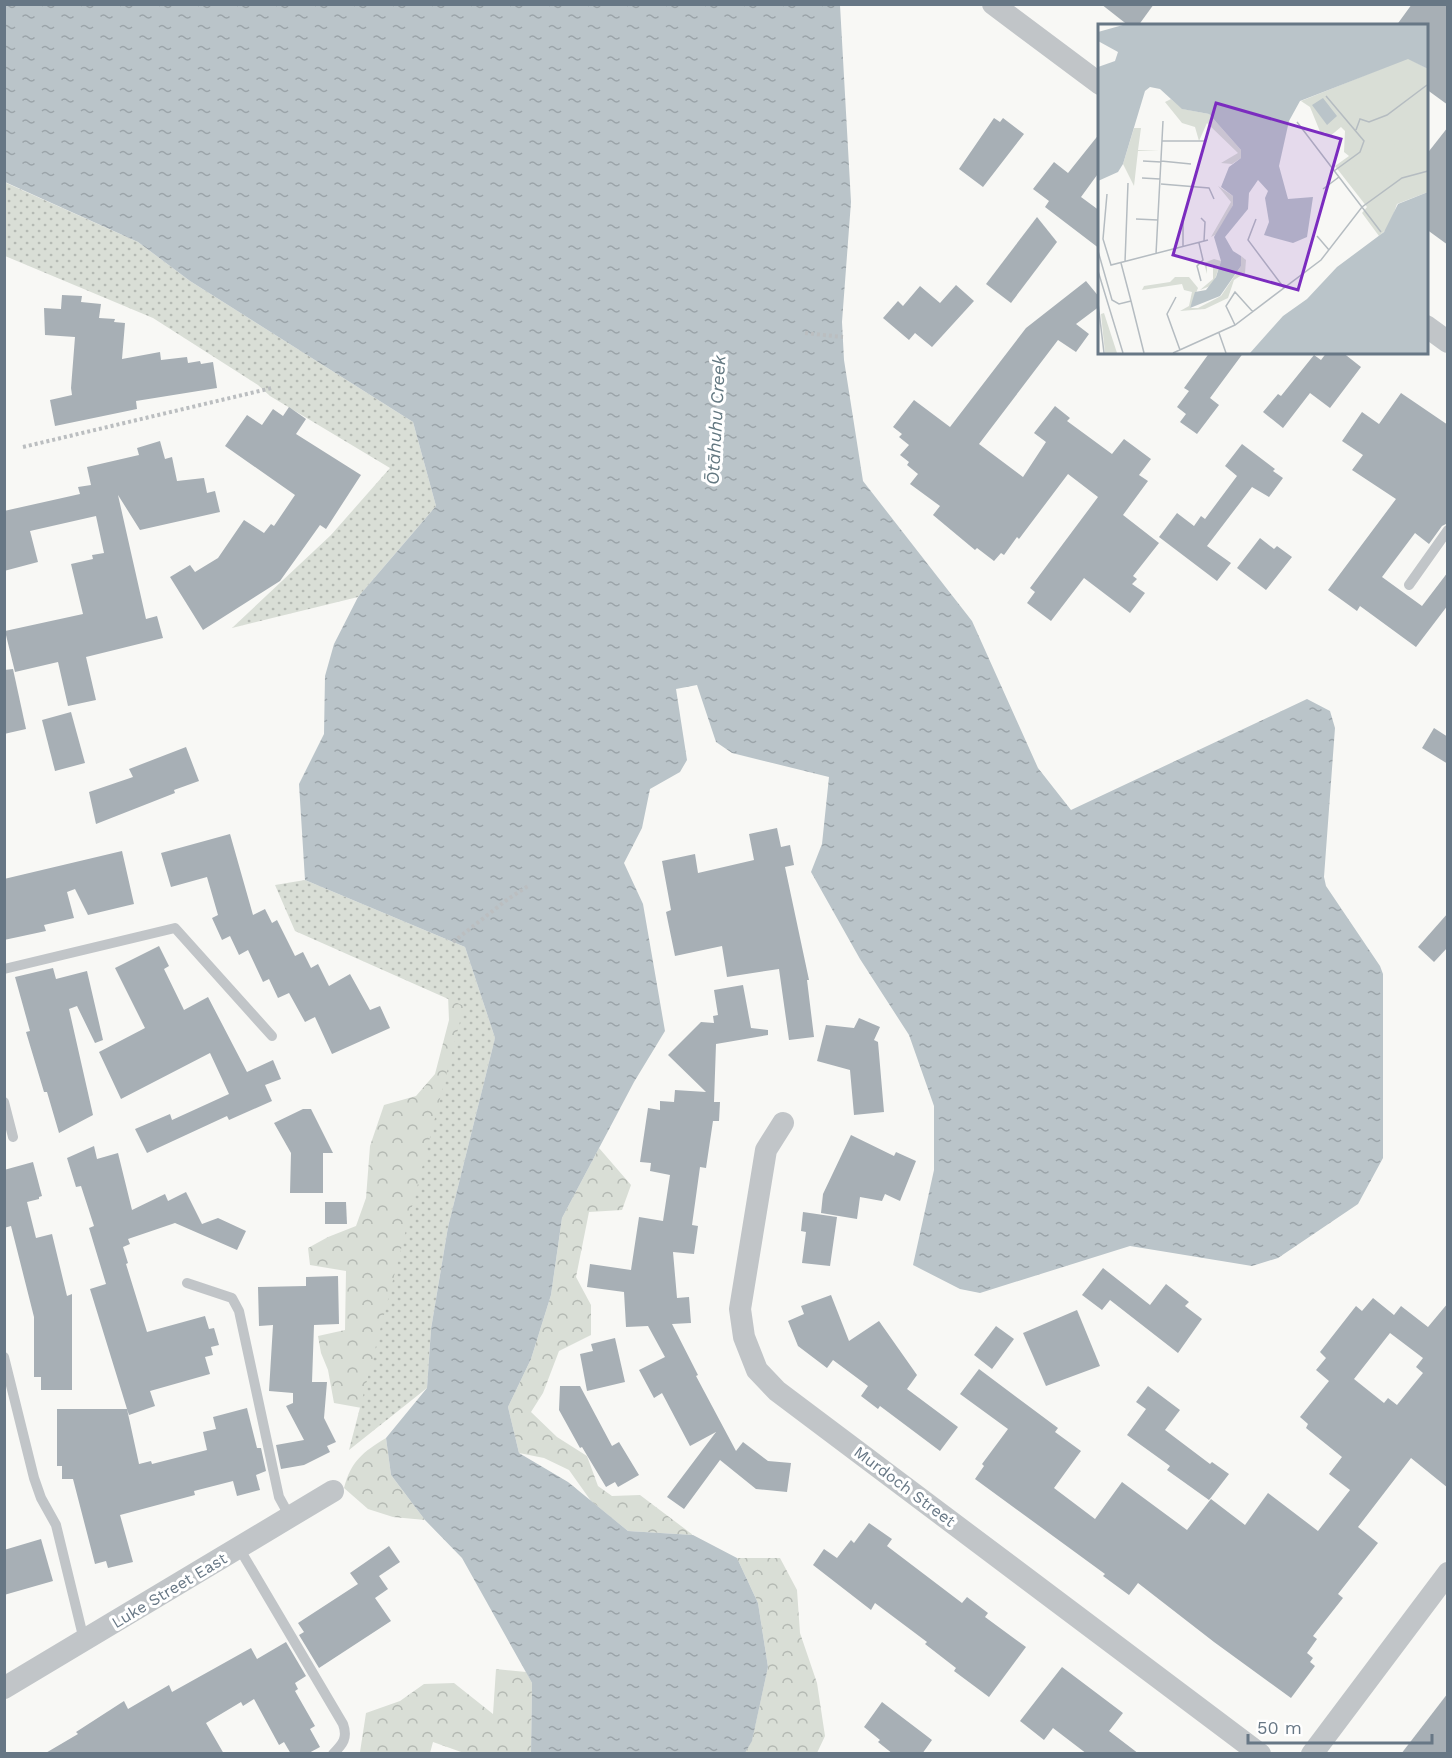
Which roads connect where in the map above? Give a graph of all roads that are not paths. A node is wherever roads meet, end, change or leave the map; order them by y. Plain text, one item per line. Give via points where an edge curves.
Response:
1 (993, 4) edge
2 (1098, 83) edge
3 (1428, 327) edge
4 (1448, 342) edge
5 (1448, 530) edge
6 (1409, 585) dead end
7 (4, 969) edge
8 (272, 1036) dead end
9 (4, 1102) edge
10 (783, 1123) dead end
11 (13, 1137) dead end
12 (187, 1283) dead end
13 (4, 1356) edge
14 (333, 1491) dead end
15 (290, 1517) junction
16 (239, 1548) junction
17 (1448, 1573) edge
18 (84, 1640) junction
19 (4, 1688) edge
20 (333, 1754) edge
21 (1260, 1754) edge
22 (1312, 1754) edge

1 - 2 street
3 - 4 street
5 - 6 lane
7 - 8 lane via 175,928
9 - 11 lane
10 - 21 street, Murdoch Street via 766,1150 740,1310 744,1338 757,1370 777,1391
12 - 15 lane via 232,1298 239,1311 279,1497
13 - 18 lane via 34,1478 56,1525
14 - 15 street, Luke Street East
15 - 16 street, Luke Street East
16 - 18 street, Luke Street East
16 - 20 lane via 343,1724 344,1743
17 - 22 street
18 - 19 street, Luke Street East

